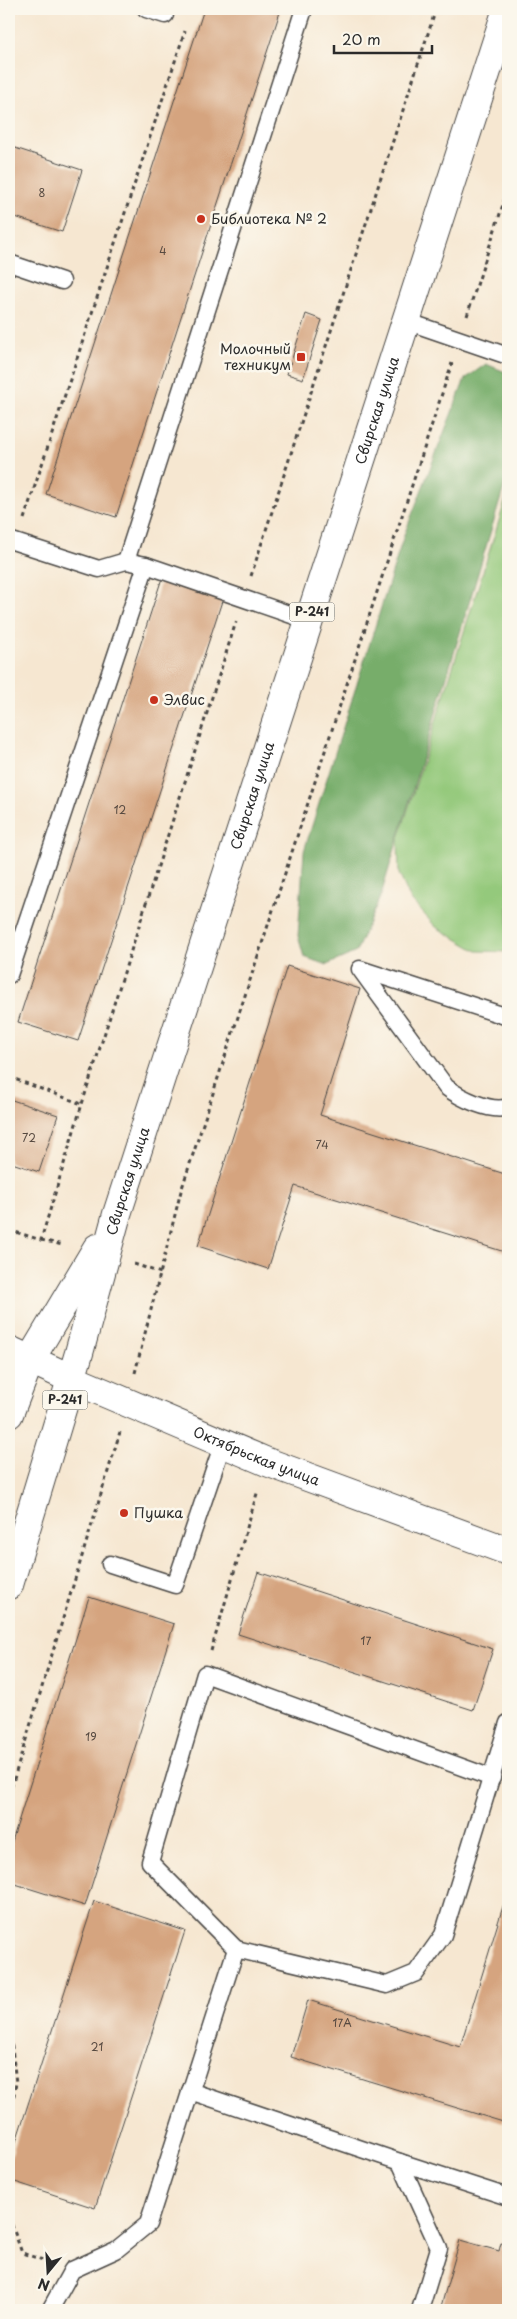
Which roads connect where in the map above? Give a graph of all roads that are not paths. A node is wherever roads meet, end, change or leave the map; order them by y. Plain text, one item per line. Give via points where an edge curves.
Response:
1 (146, 9) edge
2 (304, 9) edge
3 (507, 9) edge
4 (165, 15) dead end
5 (9, 263) edge
6 (62, 281) dead end
7 (406, 321) junction
8 (508, 356) edge
9 (12, 541) edge
10 (126, 561) junction
11 (146, 565) junction
12 (309, 621) junction
13 (9, 975) edge
14 (508, 1017) edge
15 (508, 1107) edge
16 (117, 1214) junction
17 (20, 1355) edge
18 (72, 1379) junction
19 (9, 1414) edge
20 (222, 1443) junction
21 (508, 1551) edge
22 (110, 1564) dead end
23 (9, 1585) edge
24 (508, 1723) edge
25 (492, 1778) junction
26 (236, 1949) junction
27 (190, 2091) junction
28 (400, 2162) junction
29 (508, 2197) edge
30 (50, 2310) edge
31 (420, 2310) edge

1 - 4 lane
2 - 10 lane
3 - 7 main road, Свирская улица / Р-241
5 - 6 lane
7 - 8 lane
7 - 12 main road, Свирская улица / Р-241
9 - 10 lane via 99,569
10 - 11 lane
11 - 12 lane
11 - 13 lane
12 - 16 main road, Свирская улица / Р-241
14 - 15 lane via 360,969 446,1088 461,1099 501,1110
16 - 17 main road, Р-241
16 - 18 main road, Свирская улица / Р-241
17 - 18 main road, Октябрьская улица
17 - 19 main road, Р-241
18 - 20 main road, Октябрьская улица
18 - 23 main road, Свирская улица / Р-241
20 - 21 main road, Октябрьская улица
20 - 22 lane via 175,1584
24 - 25 lane
25 - 26 lane via 443,1936 416,1973 388,1985
25 - 26 lane via 205,1674 150,1862
26 - 27 lane
27 - 28 lane
27 - 30 lane via 148,2224 116,2250 72,2270
28 - 29 lane
28 - 31 lane via 440,2248

